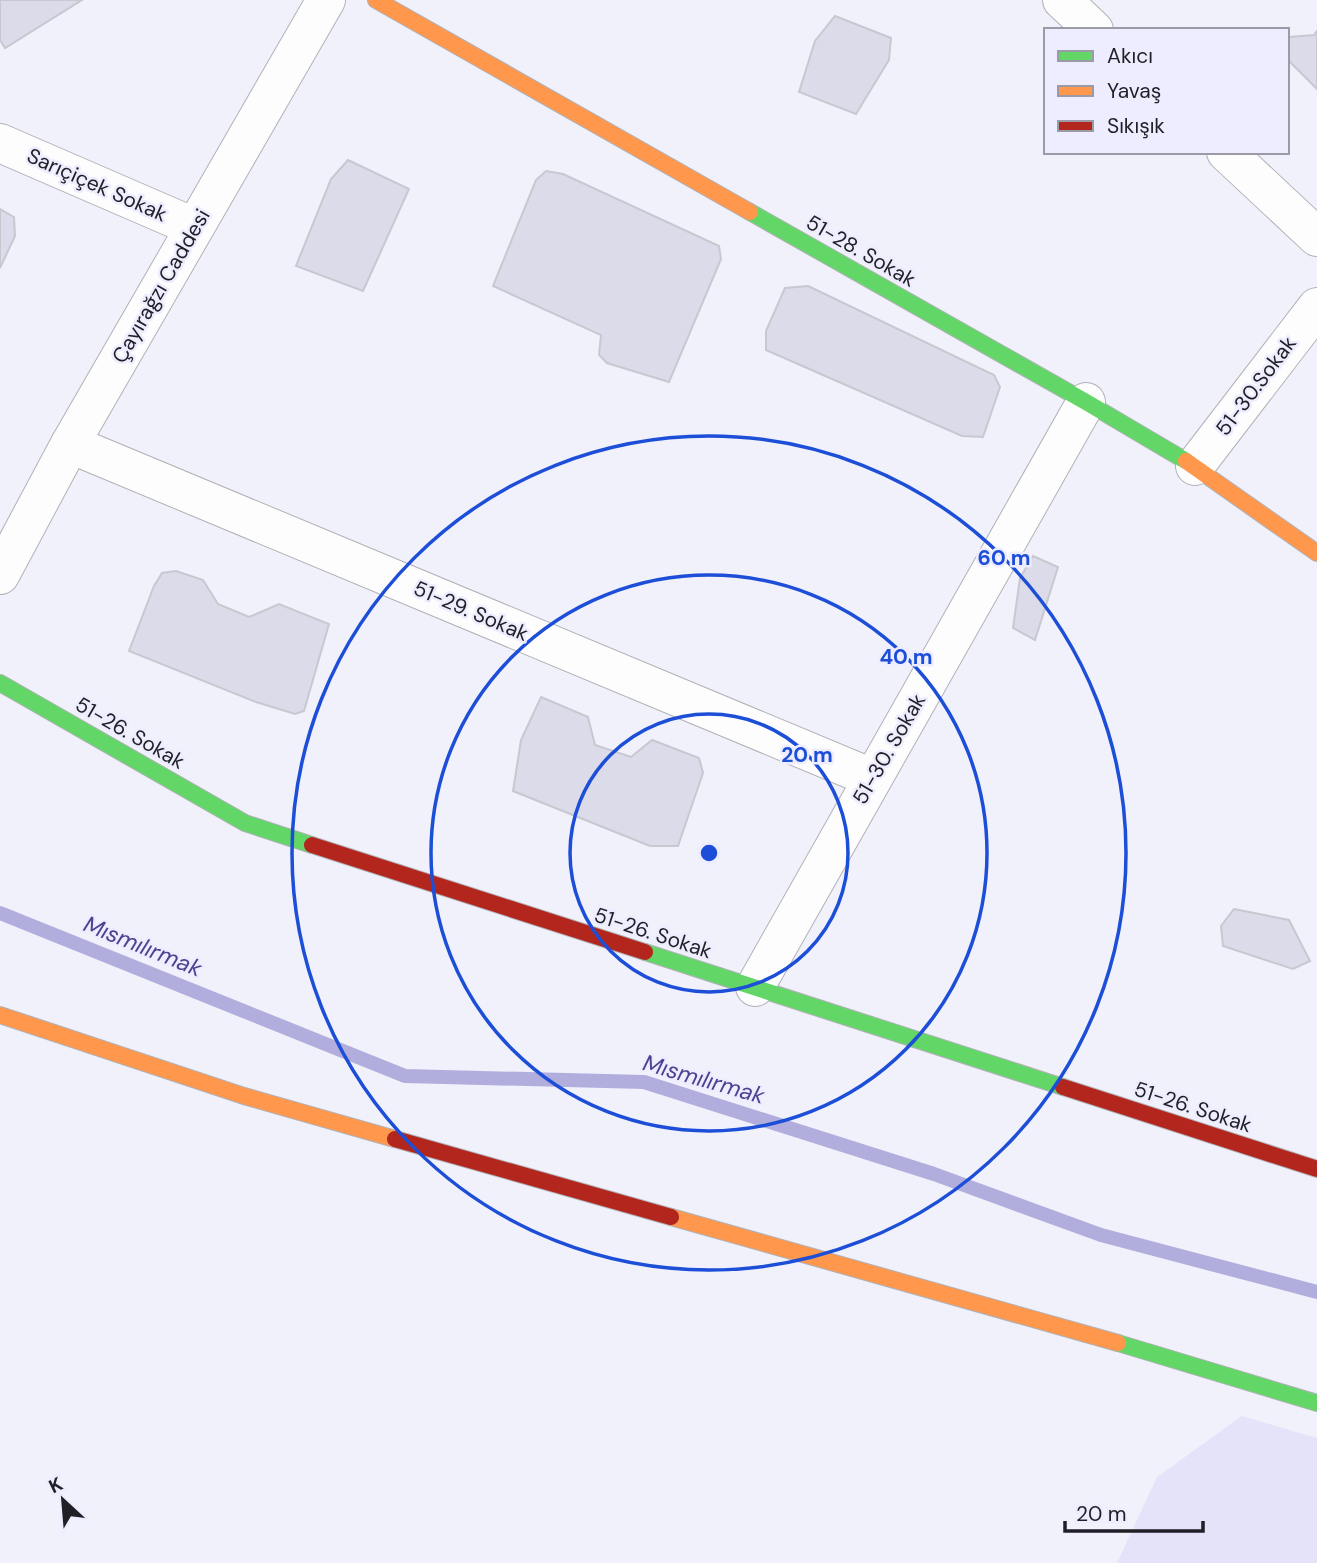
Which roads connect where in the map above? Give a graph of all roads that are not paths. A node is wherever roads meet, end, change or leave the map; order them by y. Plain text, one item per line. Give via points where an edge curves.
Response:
1 (326, 0) edge
2 (376, 0) edge
3 (1062, 0) edge
4 (1092, 28) edge
5 (0, 143) edge
6 (1228, 154) edge
7 (194, 228) junction
8 (1317, 237) edge
9 (1317, 307) edge
10 (1086, 402) junction
11 (70, 444) junction
12 (1195, 466) junction
13 (1317, 553) edge
14 (0, 575) edge
15 (0, 683) edge
16 (872, 778) junction
17 (755, 987) junction
18 (0, 1015) edge
19 (1317, 1169) edge
20 (1317, 1403) edge

1 - 7 street, Çayırağzı Caddesi
2 - 10 street, 51-28. Sokak
3 - 4 street
5 - 7 street, Sarıçiçek Sokak
6 - 8 street
7 - 11 street, Çayırağzı Caddesi
9 - 12 street, 51-30.Sokak
10 - 12 street, 51-28. Sokak
10 - 16 street, 51-30. Sokak
11 - 14 street, Çayırağzı Caddesi
11 - 16 street, 51-29. Sokak
12 - 13 street, 51-28. Sokak
15 - 17 street, 51-26. Sokak via 245,823
16 - 17 street, 51-30. Sokak
17 - 19 street, 51-26. Sokak
18 - 20 street via 244,1096

